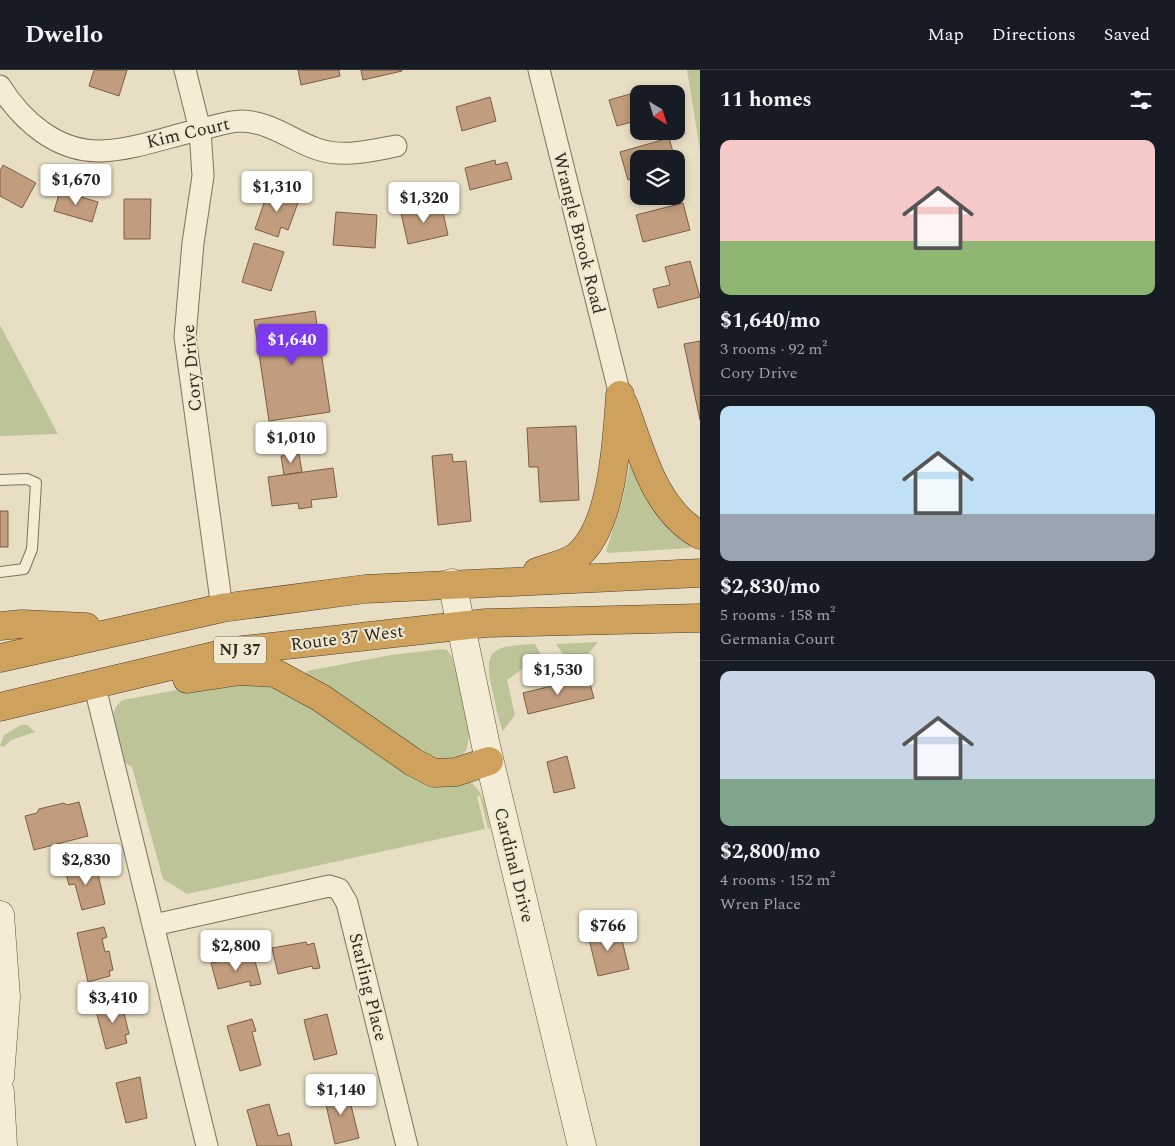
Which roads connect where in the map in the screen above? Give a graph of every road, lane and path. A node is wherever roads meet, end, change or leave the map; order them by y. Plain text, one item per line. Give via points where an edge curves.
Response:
1 (185, 70) edge
2 (539, 70) edge
3 (0, 86) edge
4 (200, 130) junction
5 (396, 146) dead end
6 (620, 395) junction
7 (0, 480) edge
8 (700, 535) edge
9 (0, 572) edge
10 (700, 573) edge
11 (515, 580) junction
12 (452, 584) junction
13 (222, 608) junction
14 (700, 618) edge
15 (459, 625) junction
16 (0, 626) edge
17 (123, 629) junction
18 (0, 658) edge
19 (101, 681) junction
20 (0, 707) edge
21 (489, 761) junction
22 (0, 915) edge
23 (154, 926) junction
24 (0, 1076) edge
25 (0, 1092) edge
26 (2, 1146) edge
27 (207, 1146) edge
28 (407, 1146) edge
29 (582, 1146) edge

1 - 4 street, Cory Drive
2 - 6 street, Wrangle Brook Road
3 - 4 street, Kim Court via 29,124 52,138 88,150 113,150
4 - 5 street, Kim Court via 227,123 254,122 277,128 329,152 345,154
4 - 13 street, Cory Drive via 203,176 185,337
6 - 8 highway via 660,496
6 - 11 highway via 617,444 608,495 588,546 575,558
7 - 9 lane via 27,479 36,483 32,549 24,569
10 - 11 highway
11 - 12 highway
12 - 13 highway via 365,589
12 - 15 street, Cardinal Drive
13 - 17 highway
14 - 15 highway, Route 37 West / NJ 37
15 - 19 highway, Route 37 West / NJ 37 via 234,651
15 - 21 street, Cardinal Drive
16 - 17 highway via 22,624
17 - 18 highway
19 - 20 highway, Route 37 West / NJ 37
19 - 21 highway via 178,680 240,671 275,674 321,698 434,773 456,772
19 - 23 street
21 - 29 street, Cardinal Drive
22 - 24 street via 6,998
23 - 27 street
23 - 28 street, Starling Place via 329,886 339,889 347,902
25 - 26 street

